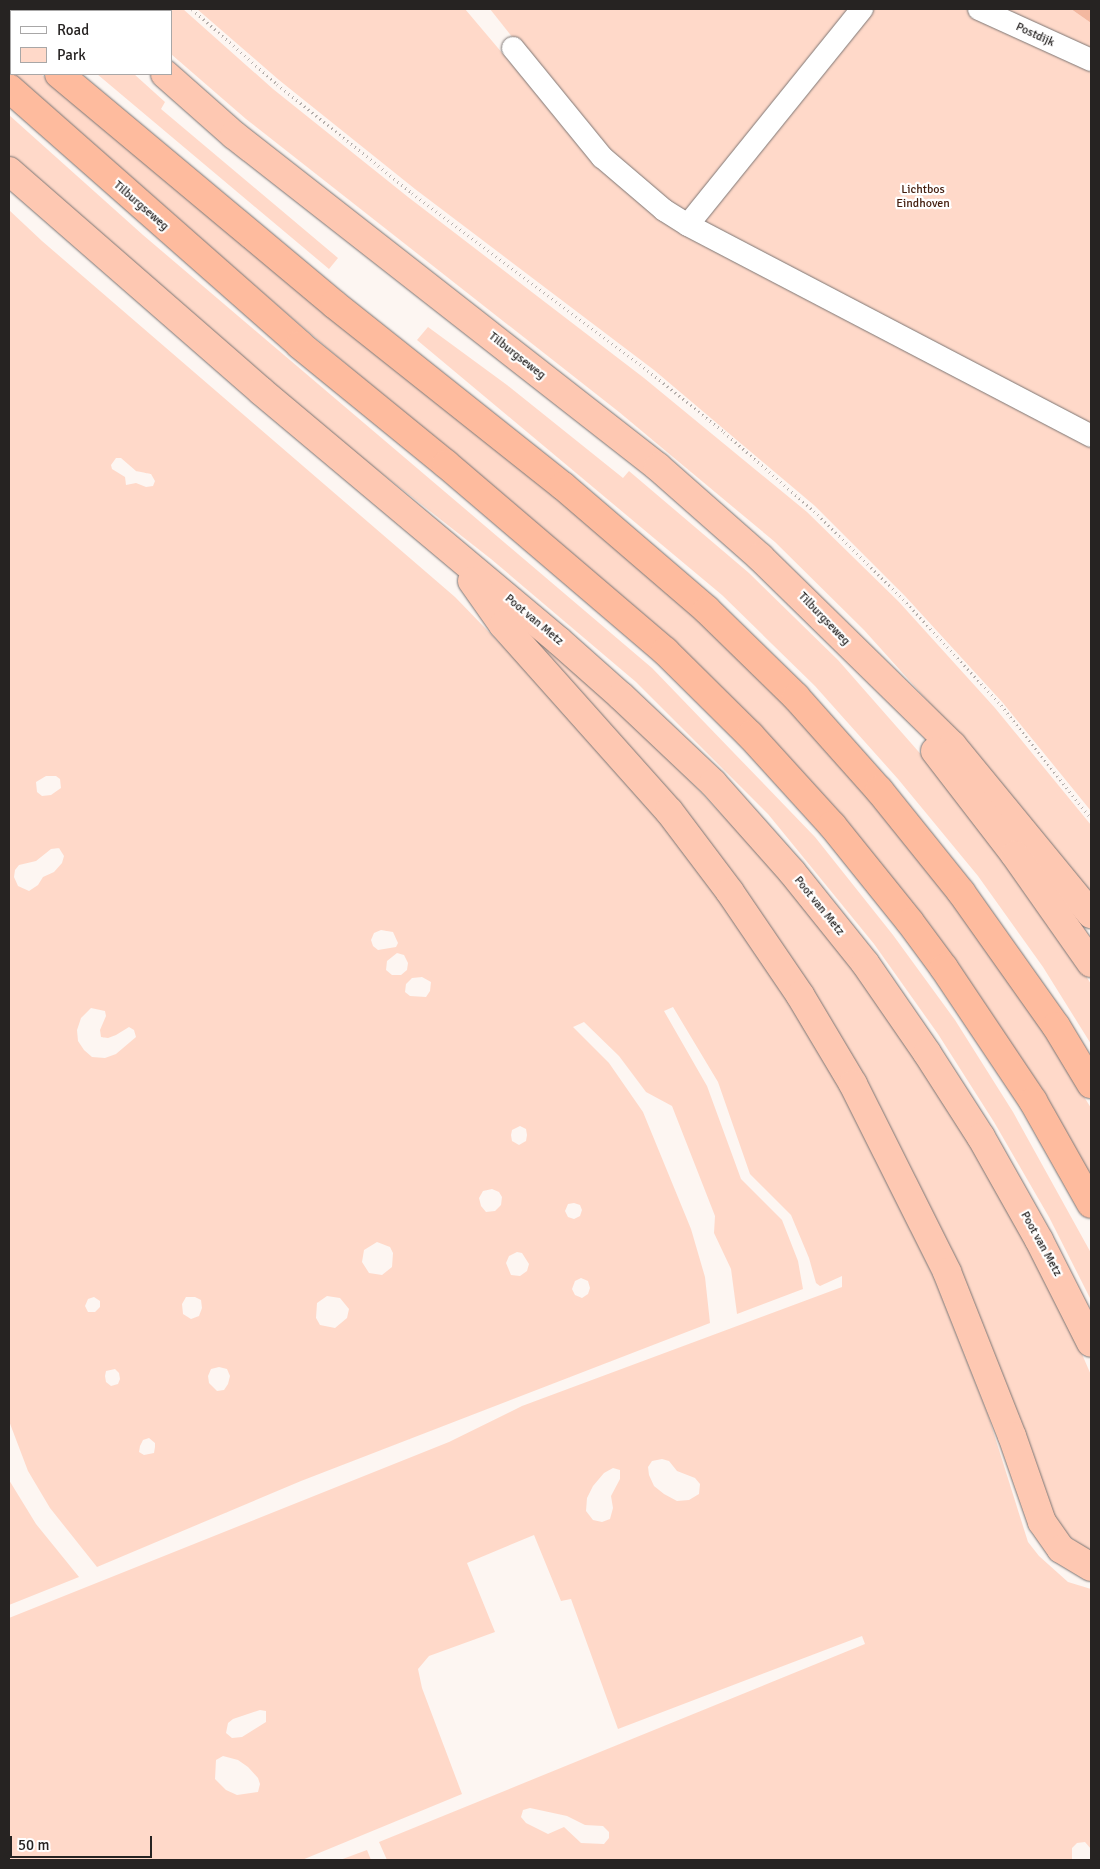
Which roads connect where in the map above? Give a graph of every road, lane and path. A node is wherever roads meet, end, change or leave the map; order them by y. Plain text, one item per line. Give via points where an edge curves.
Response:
1 (192, 9) edge
2 (862, 9) edge
3 (979, 9) edge
4 (513, 48) dead end
5 (1091, 60) edge
6 (60, 75) edge
7 (166, 75) edge
8 (9, 88) edge
9 (9, 171) edge
10 (688, 225) junction
11 (1091, 436) edge
12 (449, 549) junction
13 (856, 652) junction
14 (1091, 818) edge
15 (1091, 914) edge
16 (1091, 963) edge
17 (1091, 1084) edge
18 (1091, 1204) edge
19 (1091, 1343) edge
20 (1091, 1567) edge

1 - 14 path via 277,84 412,193 648,370 814,511 903,599 1001,705
2 - 10 street
3 - 5 street, Postdijk
4 - 10 street via 602,158 664,210
6 - 17 highway via 334,304 563,486 706,610 796,697 920,840 1008,957
7 - 13 highway, Tilburgseweg via 234,135 658,467 782,577
8 - 18 highway, Tilburgseweg via 300,345 446,464 665,651 750,735 832,825 910,922 1027,1093
9 - 12 highway via 261,391
10 - 11 street
12 - 19 highway, Poot van Metz via 621,696 712,783 792,872 865,963 981,1137 1057,1272
12 - 20 highway via 503,625 669,811 730,892 800,995 853,1084 947,1272 1012,1436 1042,1522 1061,1549
13 - 15 highway via 960,754
13 - 16 highway via 1015,855

